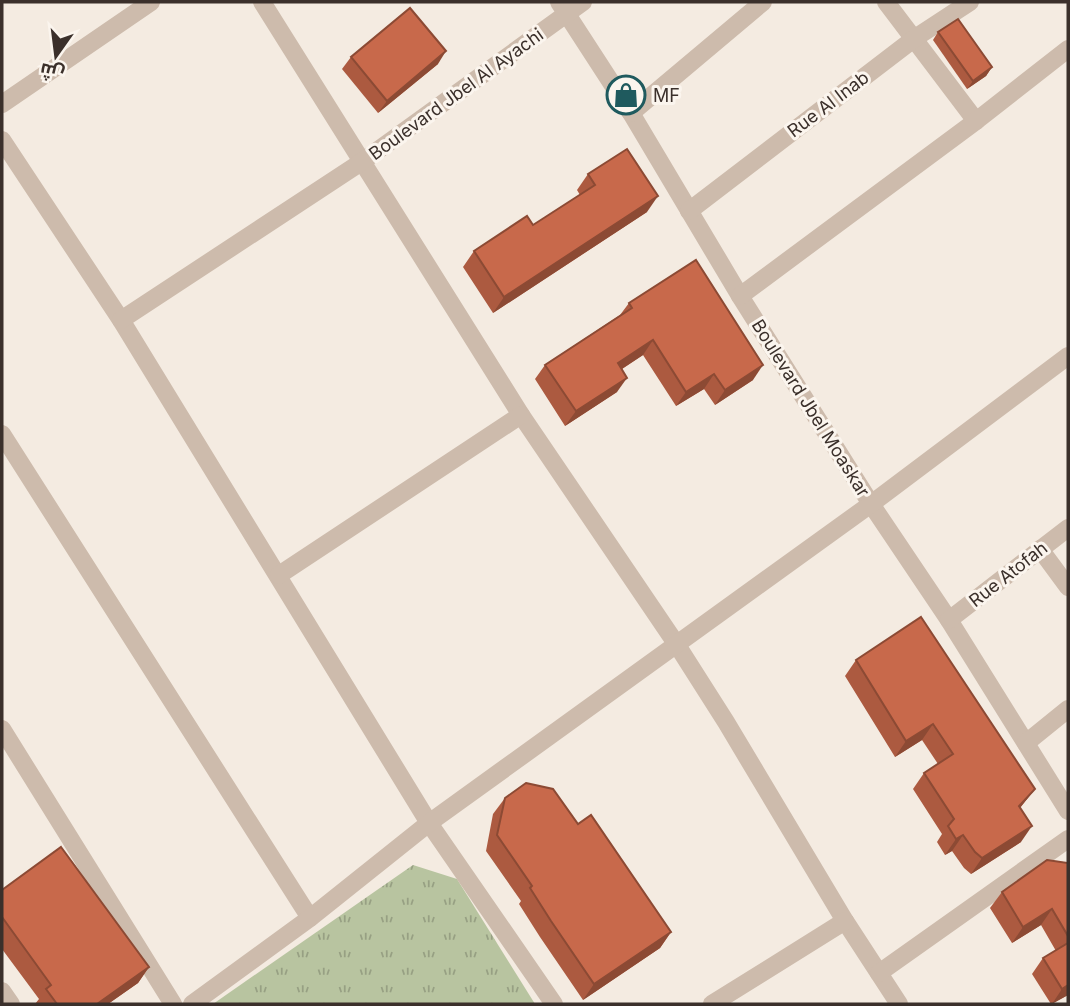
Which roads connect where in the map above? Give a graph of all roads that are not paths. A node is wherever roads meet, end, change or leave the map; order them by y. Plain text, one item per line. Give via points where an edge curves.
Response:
1 (151, 2) edge
2 (262, 2) edge
3 (583, 2) edge
4 (764, 2) edge
5 (886, 2) edge
6 (970, 2) edge
7 (564, 8) edge
8 (915, 38) junction
9 (1068, 49) edge
10 (2, 104) edge
11 (631, 113) junction
12 (976, 121) junction
13 (2, 140) edge
14 (363, 161) junction
15 (689, 211) junction
16 (740, 296) junction
17 (121, 320) junction
18 (1068, 356) edge
19 (521, 415) junction
20 (2, 434) edge
21 (871, 504) junction
22 (1068, 528) edge
23 (1040, 549) junction
24 (279, 575) junction
25 (1068, 587) edge
26 (949, 620) junction
27 (677, 645) junction
28 (1068, 709) edge
29 (2, 729) edge
30 (1026, 743) junction
31 (1068, 811) edge
32 (429, 823) junction
33 (1068, 839) edge
34 (310, 918) junction
35 (845, 921) junction
36 (879, 973) junction
37 (2, 991) edge
38 (11, 1004) edge
39 (173, 1004) edge
40 (192, 1004) edge
41 (554, 1004) edge
42 (712, 1004) edge
43 (899, 1004) edge

1 - 10 street
2 - 14 street
3 - 7 street, Boulevard Jbel Al Ayachi
4 - 11 street
5 - 8 street
6 - 8 street, Rue Al Inab
7 - 11 street, Boulevard Jbel Moaskar
7 - 14 street, Boulevard Jbel Al Ayachi
8 - 12 street
8 - 15 street, Rue Al Inab
9 - 12 street
11 - 15 street, Boulevard Jbel Moaskar
12 - 16 street
13 - 17 street
14 - 17 street, Boulevard Jbel Al Ayachi
14 - 19 street
15 - 16 street, Boulevard Jbel Moaskar
16 - 21 street, Boulevard Jbel Moaskar
17 - 24 street
18 - 21 street
19 - 24 street
19 - 27 street
20 - 34 street
21 - 26 street, Boulevard Jbel Moaskar
21 - 27 street
22 - 23 street, Rue Atofah
23 - 25 street
23 - 26 street, Rue Atofah
24 - 32 street
26 - 30 street, Boulevard Jbel Moaskar
27 - 32 street
27 - 35 street
28 - 30 street
29 - 39 street
30 - 31 street, Boulevard Jbel Moaskar
32 - 34 street
32 - 41 street
33 - 36 street
34 - 40 street
35 - 36 street
35 - 42 street
36 - 43 street
37 - 38 street

